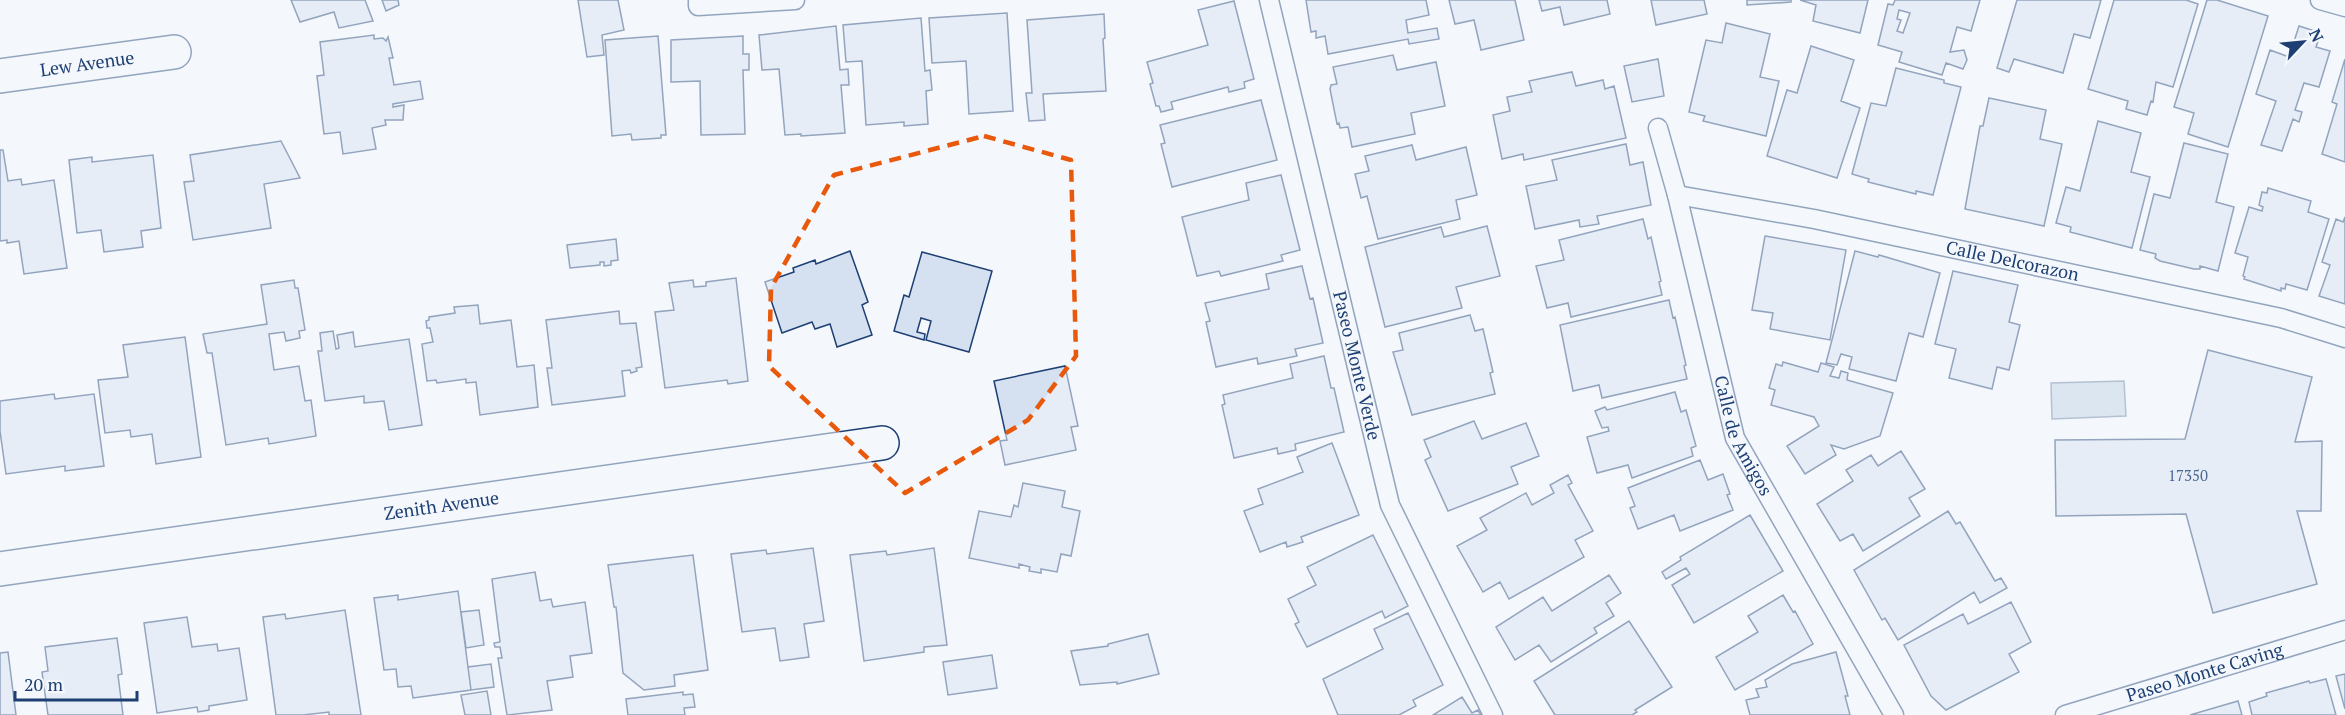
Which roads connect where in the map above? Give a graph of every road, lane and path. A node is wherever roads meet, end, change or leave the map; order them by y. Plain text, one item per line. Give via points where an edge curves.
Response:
1 (795, 0) edge
2 (1269, 0) edge
3 (2320, 0) edge
4 (698, 3) edge
5 (2345, 7) edge
6 (174, 52) dead end
7 (0, 76) edge
8 (1658, 128) dead end
9 (1677, 195) junction
10 (2345, 338) edge
11 (882, 443) dead end
12 (0, 569) edge
13 (2345, 630) edge
14 (1493, 715) edge
15 (1894, 715) edge
16 (2065, 715) edge

1 - 4 lane
2 - 14 lane, Paseo Monte Verde via 1390,505
3 - 5 lane
6 - 7 street, Lew Avenue
8 - 9 lane, Calle de Amigos
9 - 10 lane, Calle Delcorazon via 1814,219 2246,310
9 - 15 lane, Calle de Amigos via 1735,438
11 - 12 street, Zenith Avenue
13 - 16 lane, Paseo Monte Caving

